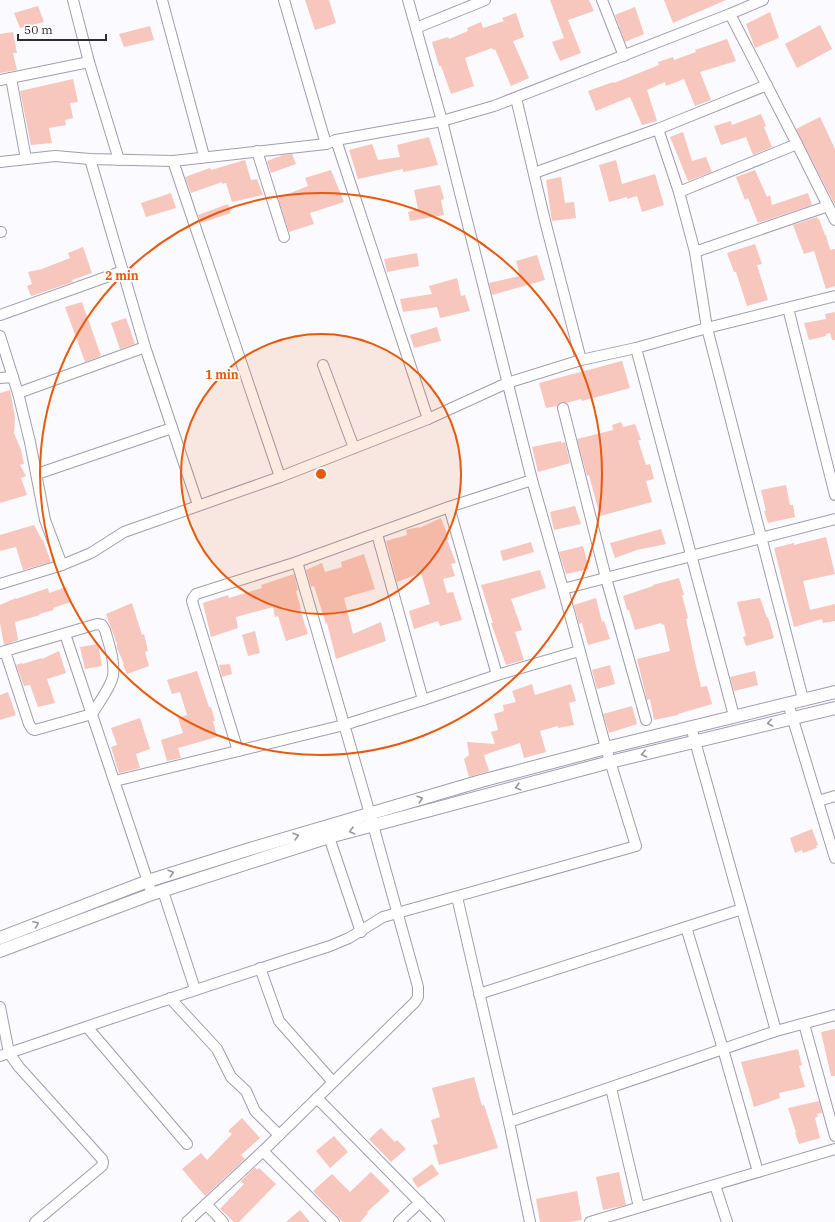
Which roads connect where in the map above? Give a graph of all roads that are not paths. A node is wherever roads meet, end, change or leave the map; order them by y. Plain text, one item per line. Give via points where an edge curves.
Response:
1 (72, 0) edge
2 (162, 0) edge
3 (284, 0) edge
4 (408, 0) edge
5 (485, 0) edge
6 (602, 0) edge
7 (763, 0) edge
8 (730, 14) junction
9 (416, 28) junction
10 (624, 56) junction
11 (89, 62) junction
12 (11, 78) junction
13 (0, 80) edge
14 (767, 85) junction
15 (516, 98) junction
16 (442, 121) junction
17 (658, 129) junction
18 (336, 140) junction
19 (326, 144) junction
20 (797, 144) junction
21 (257, 151) junction
22 (204, 156) junction
23 (26, 159) junction
24 (90, 159) junction
25 (119, 160) junction
26 (173, 161) junction
27 (0, 162) edge
28 (534, 173) junction
29 (679, 192) junction
30 (828, 206) junction
31 (835, 220) edge
32 (284, 237) dead end
33 (696, 252) junction
34 (123, 271) junction
35 (835, 296) edge
36 (788, 308) junction
37 (0, 315) edge
38 (707, 328) junction
39 (0, 336) edge
40 (145, 347) junction
41 (636, 348) junction
42 (581, 360) junction
43 (323, 364) dead end
44 (13, 377) junction
45 (0, 378) edge
46 (507, 383) junction
47 (18, 393) junction
48 (563, 408) dead end
49 (428, 419) junction
50 (172, 428) junction
51 (354, 448) junction
52 (37, 474) junction
53 (280, 477) junction
54 (532, 480) junction
55 (835, 495) edge
56 (198, 505) junction
57 (449, 507) junction
58 (835, 519) edge
59 (377, 534) junction
60 (762, 539) junction
61 (692, 557) junction
62 (297, 562) junction
63 (62, 565) junction
64 (606, 578) junction
65 (0, 584) edge
66 (564, 589) junction
67 (65, 634) junction
68 (579, 651) junction
69 (1, 652) edge
70 (497, 675) junction
71 (835, 692) edge
72 (804, 699) junction
73 (423, 700) junction
74 (788, 703) junction
75 (835, 708) edge
76 (92, 714) junction
77 (734, 716) junction
78 (793, 718) junction
79 (646, 720) dead end
80 (344, 725) junction
81 (691, 727) junction
82 (695, 742) junction
83 (606, 748) junction
84 (238, 751) junction
85 (610, 762) junction
86 (115, 781) junction
87 (835, 796) edge
88 (818, 801) junction
89 (372, 820) junction
90 (330, 837) junction
91 (835, 858) edge
92 (148, 881) junction
93 (157, 893) junction
94 (457, 897) junction
95 (742, 909) junction
96 (398, 913) junction
97 (686, 927) junction
98 (360, 932) junction
99 (0, 938) edge
100 (0, 950) edge
101 (260, 968) junction
102 (195, 989) junction
103 (479, 994) junction
104 (170, 998) junction
105 (0, 1007) edge
106 (835, 1015) edge
107 (804, 1024) junction
108 (87, 1028) junction
109 (776, 1031) junction
110 (723, 1049) junction
111 (5, 1055) edge
112 (333, 1082) junction
113 (610, 1088) junction
114 (317, 1098) junction
115 (509, 1122) junction
116 (279, 1136) junction
117 (835, 1136) edge
118 (187, 1144) dead end
119 (835, 1149) edge
120 (264, 1151) junction
121 (758, 1172) junction
122 (715, 1185) junction
123 (420, 1202) junction
124 (206, 1204) junction
125 (639, 1207) junction
126 (35, 1222) edge
127 (187, 1222) edge
128 (223, 1222) edge
129 (334, 1222) edge
130 (399, 1222) edge
131 (439, 1222) edge
132 (530, 1222) edge
133 (590, 1222) edge
134 (727, 1222) edge

1 - 11 street
2 - 22 street
3 - 19 street
4 - 9 street
5 - 9 street
6 - 10 street
7 - 8 street
8 - 10 street
8 - 14 street
9 - 16 street
10 - 15 street
11 - 12 street
11 - 25 street
12 - 13 street
12 - 23 street
14 - 17 street
14 - 20 street
15 - 16 street
15 - 28 street
16 - 18 street
16 - 46 street
17 - 28 street
17 - 29 street
18 - 19 street
18 - 49 street
19 - 21 street
20 - 29 street
20 - 30 street
21 - 22 street
21 - 32 street
22 - 26 street
23 - 24 street via 55,156
23 - 27 street
24 - 25 street
24 - 34 street
25 - 26 street
26 - 53 street
28 - 42 street
29 - 33 street
30 - 31 street
30 - 33 street
33 - 38 street
34 - 37 street
34 - 40 street
35 - 36 street
36 - 38 street
36 - 55 street
38 - 41 street
38 - 60 street
39 - 44 street
40 - 47 street
40 - 50 street
41 - 42 street
41 - 61 street
42 - 46 street
43 - 51 street
44 - 45 street
44 - 47 street
46 - 49 street
46 - 54 street
47 - 52 street
48 - 64 street
49 - 51 street
50 - 52 street
50 - 56 street
51 - 53 street
52 - 63 street via 45,520
53 - 56 street
54 - 57 street
54 - 66 street
56 - 63 street via 124,532 92,553
57 - 59 street
57 - 70 street
58 - 60 street
59 - 62 street
59 - 73 street
60 - 61 street
60 - 72 street
61 - 64 street
61 - 77 street
62 - 80 street
62 - 84 street via 196,594 192,601
63 - 65 street
64 - 66 street
64 - 79 street
66 - 68 street
67 - 69 street
67 - 76 street
67 - 76 street via 97,624 102,625 105,630 113,664 113,676
68 - 70 street
68 - 83 street
69 - 76 street via 32,729
70 - 73 street
71 - 72 street
72 - 74 street
73 - 80 street
74 - 77 street
74 - 78 street
75 - 78 street
76 - 86 street
77 - 81 street
78 -> 82 street
78 - 88 street
80 - 84 street
80 - 89 street
81 - 82 street
81 - 83 street
82 -> 85 street
82 - 95 street
83 - 85 street
89 -> 83 street via 481,781
84 - 86 street
85 -> 89 street
85 - 94 street via 636,846
86 - 92 street
87 - 88 street
88 - 91 street
89 -> 90 street
92 -> 89 street via 250,849
89 - 96 street
90 - 93 street
90 - 98 street
92 - 93 street
99 -> 92 street
93 - 100 street
93 - 102 street
94 - 96 street
94 - 103 street
95 - 97 street
95 - 109 street
96 - 98 street via 383,917
96 - 112 street via 418,987 418,997
97 - 103 street
97 - 110 street
98 - 101 street via 330,946
101 - 102 street
101 - 112 street via 279,1021
102 - 104 street
103 - 115 street
104 - 108 street
104 - 116 street via 217,1049 229,1073 246,1091 255,1111
105 - 111 street
106 - 107 street
107 - 109 street
107 - 117 street
108 - 111 street
108 - 118 street
109 - 110 street
110 - 113 street
110 - 121 street
111 - 126 street via 19,1067 103,1162 102,1166
112 - 114 street
113 - 115 street
113 - 125 street
114 - 116 street
114 - 123 street
115 - 132 street
116 - 120 street
119 - 121 street
120 - 124 street
120 - 129 street
121 - 122 street
122 - 125 street
122 - 134 street
123 - 130 street
123 - 131 street
124 - 127 street
124 - 128 street
125 - 133 street

